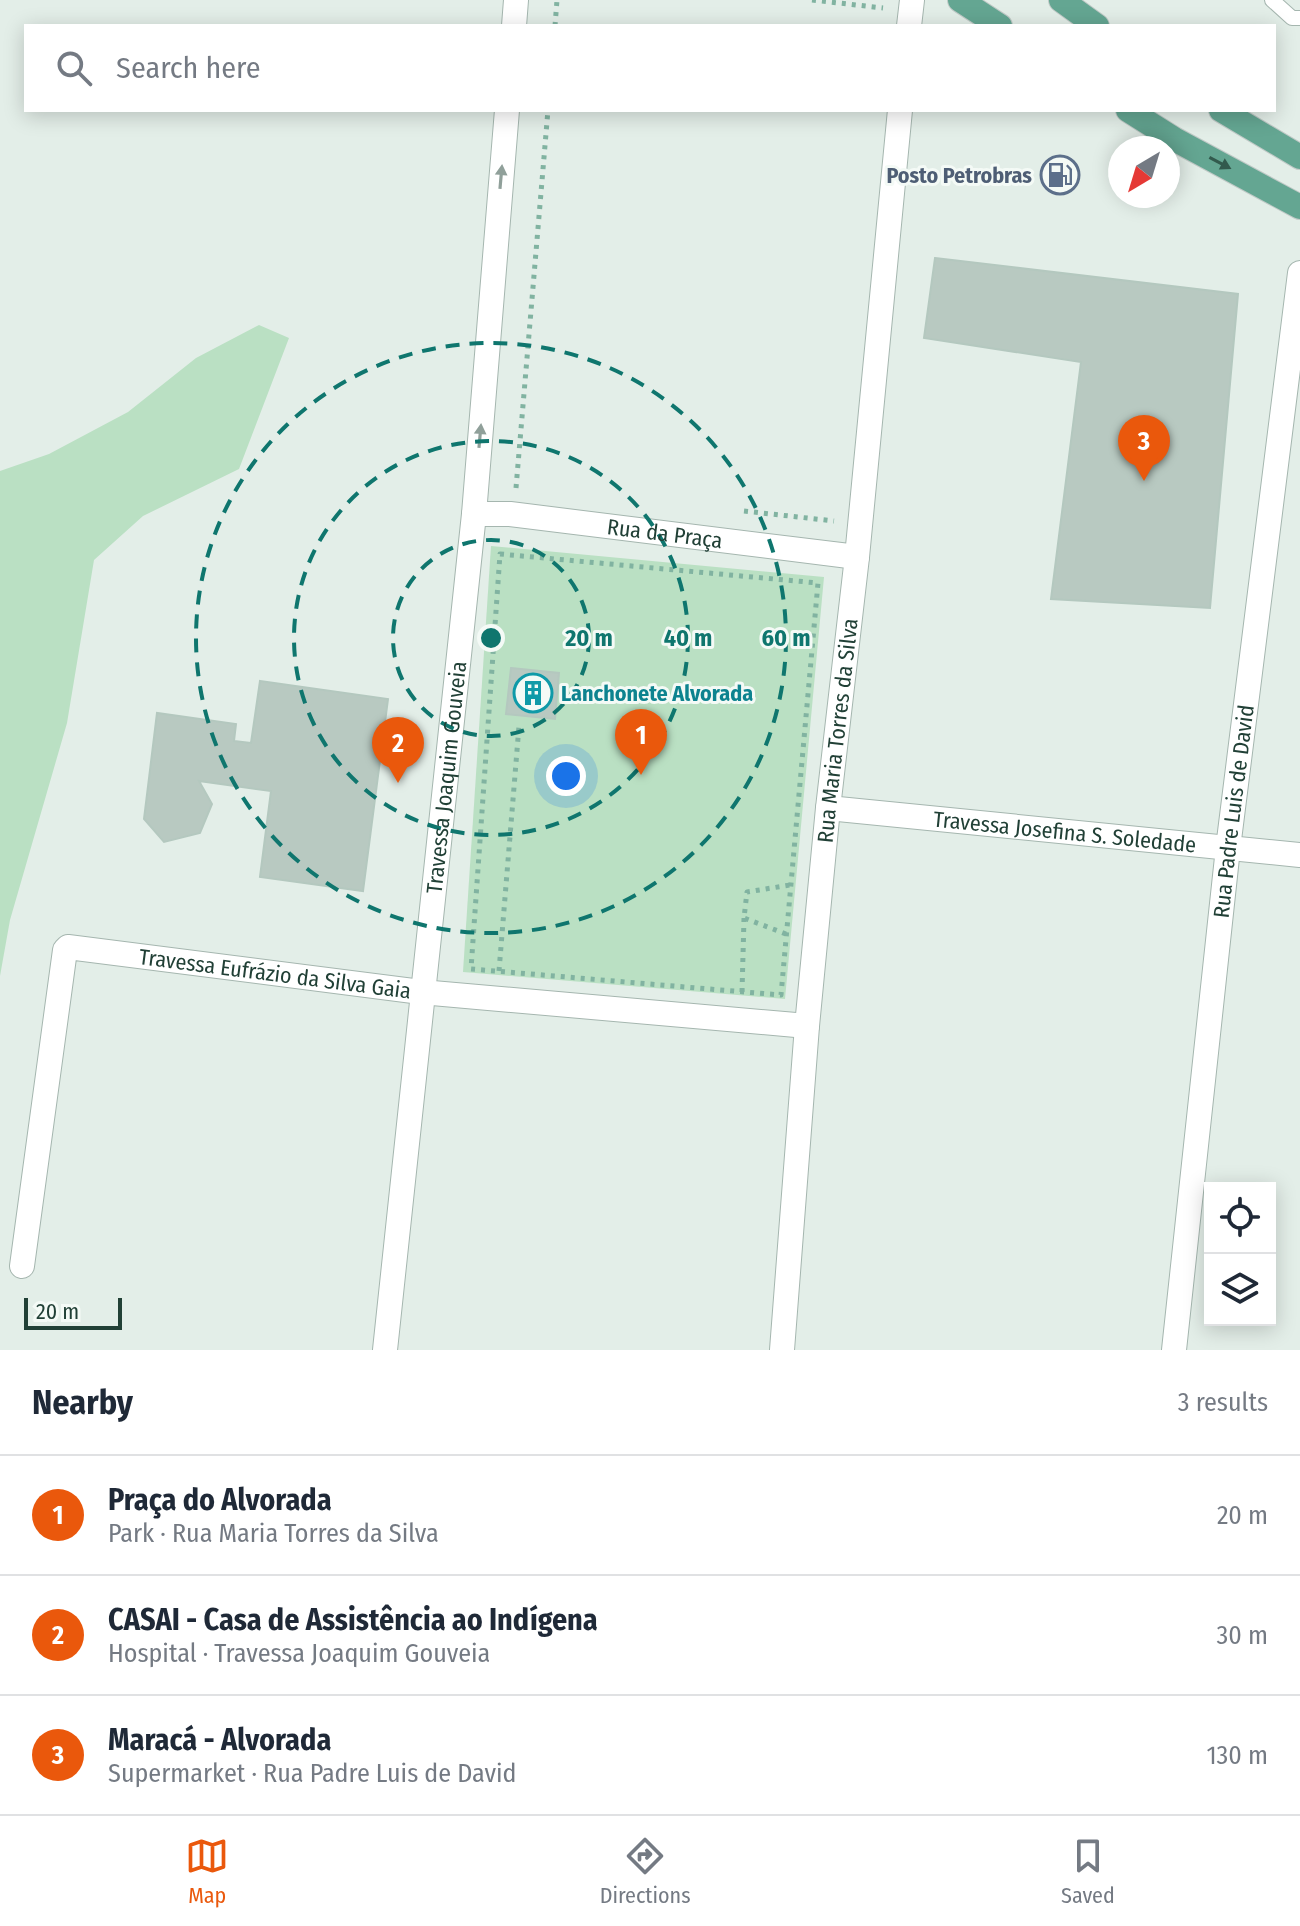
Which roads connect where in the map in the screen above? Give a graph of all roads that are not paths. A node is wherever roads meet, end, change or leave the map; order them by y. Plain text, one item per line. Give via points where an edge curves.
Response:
1 (516, 0) edge
2 (912, 0) edge
3 (960, 0) edge
4 (1061, 0) edge
5 (1272, 0) edge
6 (1300, 18) edge
7 (898, 22) edge
8 (514, 24) edge
9 (997, 24) edge
10 (1094, 24) edge
11 (507, 112) edge
12 (900, 112) edge
13 (1131, 112) edge
14 (1224, 112) edge
15 (1300, 157) edge
16 (1300, 207) edge
17 (1300, 273) edge
18 (474, 514) junction
19 (857, 557) junction
20 (828, 808) junction
21 (1228, 848) junction
22 (1300, 855) edge
23 (421, 992) junction
24 (807, 1026) junction
25 (22, 1266) dead end
26 (385, 1350) edge
27 (782, 1350) edge
28 (1174, 1350) edge

1 - 8 street
2 - 7 street
3 - 9 main road
4 - 10 main road
5 - 6 lane via 1292,18
18 -> 11 street, Travessa Joaquim Gouveia
12 - 19 street, Rua Maria Torres da Silva
13 -> 16 main road
14 - 15 main road
17 - 21 street, Rua Padre Luis de David
18 - 19 street, Rua da Praça via 510,514
18 - 23 street, Travessa Joaquim Gouveia
19 - 20 street, Rua Maria Torres da Silva
20 - 21 street, Travessa Josefina S. Soledade
20 - 24 street, Rua Maria Torres da Silva
21 - 22 street, Travessa Josefina S. Soledade
21 - 28 street, Rua Padre Luis de David
23 - 24 street, Travessa Eufrázio da Silva Gaia
23 - 25 street, Travessa Eufrázio da Silva Gaia via 67,947
23 - 26 street, Travessa Joaquim Gouveia
24 - 27 street, Rua Maria Torres da Silva

